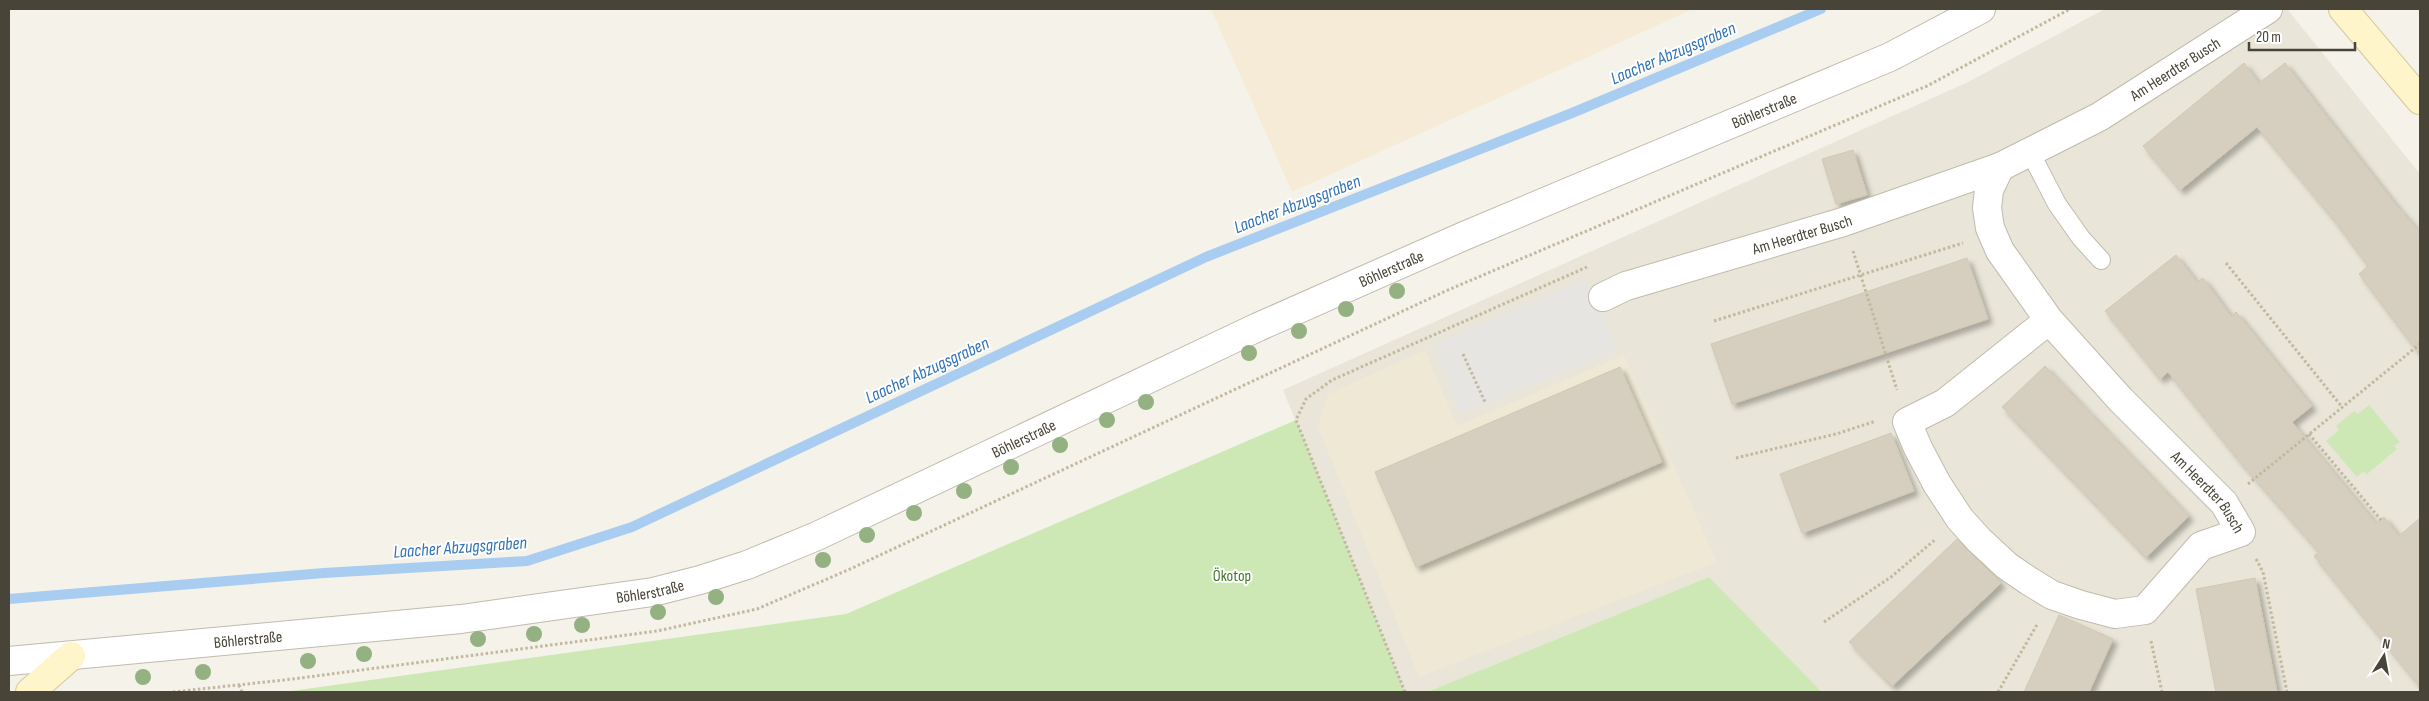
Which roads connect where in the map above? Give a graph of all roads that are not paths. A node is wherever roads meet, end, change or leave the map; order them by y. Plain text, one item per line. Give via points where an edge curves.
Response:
1 (1981, 9) edge
2 (2268, 9) edge
3 (2343, 9) edge
4 (2420, 100) edge
5 (2030, 152) junction
6 (2000, 168) junction
7 (2101, 260) dead end
8 (1603, 296) road end
9 (2049, 320) junction
10 (71, 656) junction
11 (9, 661) edge
12 (30, 692) edge

1 - 10 street, Böhlerstraße via 1890,57 1464,236 1267,323 817,536 746,565 653,592 553,607 451,620
2 - 5 street, Am Heerdter Busch via 2099,117
3 - 4 main road
5 - 6 street, Am Heerdter Busch
5 - 7 lane via 2057,204
6 - 8 street, Am Heerdter Busch via 1843,222 1626,286
6 - 9 street, Am Heerdter Busch via 1989,190 1987,208 1992,233 2000,251
9 - 9 street, Am Heerdter Busch via 2120,399 2224,503 2241,532 2201,546 2145,610 2115,614 2052,595 2007,566 1960,519 1937,484 1906,417 1945,403
10 - 11 street, Böhlerstraße
10 - 12 main road

